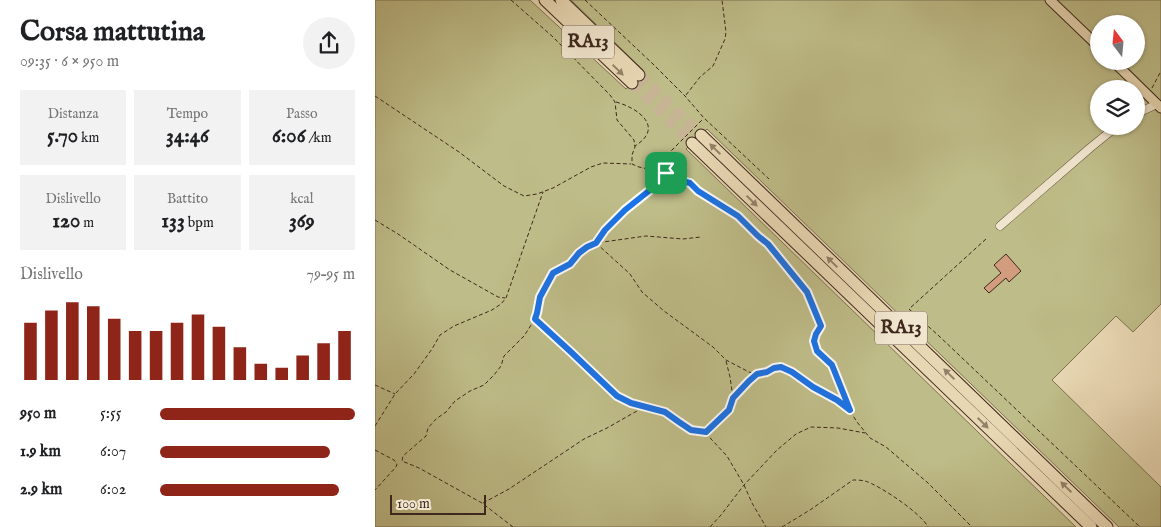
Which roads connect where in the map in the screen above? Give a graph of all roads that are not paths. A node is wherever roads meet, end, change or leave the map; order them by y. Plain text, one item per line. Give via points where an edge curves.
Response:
1 (545, 0) edge
2 (561, 0) edge
3 (1050, 0) edge
4 (1090, 38) edge
5 (1122, 70) edge
6 (1159, 106) edge
7 (1145, 111) edge
8 (1106, 135) edge
9 (1000, 226) dead end
10 (1091, 527) edge
11 (1107, 527) edge

1 -> 2 highway, RA13 via 636,79
3 - 4 main road
5 - 6 main road
6 - 7 street
8 - 9 street
11 -> 10 highway, RA13 via 696,139

